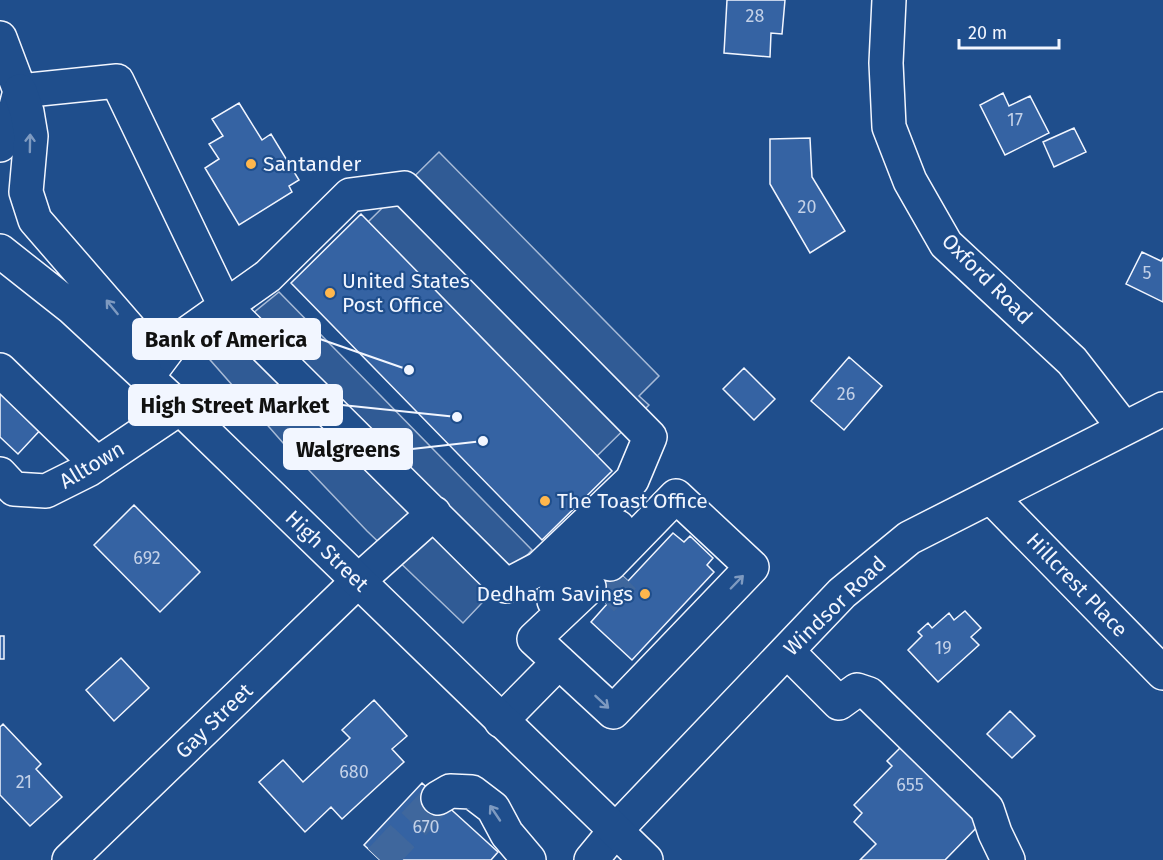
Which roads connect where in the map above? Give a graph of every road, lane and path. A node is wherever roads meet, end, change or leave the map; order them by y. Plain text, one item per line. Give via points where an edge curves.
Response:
1 (889, 0) edge
2 (0, 38) edge
3 (20, 92) junction
4 (0, 145) edge
5 (0, 251) edge
6 (226, 308) junction
7 (0, 370) edge
8 (147, 377) junction
9 (180, 408) junction
10 (1163, 409) edge
11 (1125, 428) junction
12 (97, 464) junction
13 (0, 474) edge
14 (991, 497) junction
15 (666, 506) junction
16 (434, 513) junction
17 (358, 581) junction
18 (551, 624) junction
19 (787, 651) junction
20 (559, 662) junction
21 (1163, 674) edge
22 (501, 721) junction
23 (438, 798) tunnel mouth
24 (615, 831) junction
25 (69, 860) edge
26 (529, 860) edge
27 (591, 860) edge
28 (646, 860) edge
29 (1008, 860) edge

1 - 11 street, Oxford Road via 889,127 910,181 946,244 1072,361
2 - 3 street
3 - 4 street via 12,122
3 - 6 street via 117,81
8 -> 3 street via 133,333 34,220 26,192 31,136
5 - 8 street, High Street via 71,307
6 - 8 street via 171,345
6 - 16 street
6 - 16 street via 268,276 350,195 404,188 650,437 632,480 540,568 506,586
7 - 12 street
8 - 9 street, High Street
9 - 12 street, Alltown
9 - 17 street, High Street
10 - 11 street, Windsor Road
11 - 14 street, Windsor Road
12 - 13 street, Alltown via 46,491 14,489
14 - 19 street, Windsor Road via 909,538 842,593
14 - 21 street, Hillcrest Place
15 - 18 street via 606,582
15 - 18 street via 632,512 555,594
20 -> 15 street via 614,712 752,567 676,496
16 - 17 street, Gay Street
17 - 22 street, High Street
17 - 25 street, Gay Street
18 - 20 street via 534,639
19 - 24 street, Windsor Road
19 - 29 street via 839,703 857,690 869,694 987,809
20 - 22 street
22 - 24 street, High Street
26 -> 23 street via 507,834 493,808 472,792 450,791
24 - 27 street, Windsor Road
24 - 28 street, High Street

